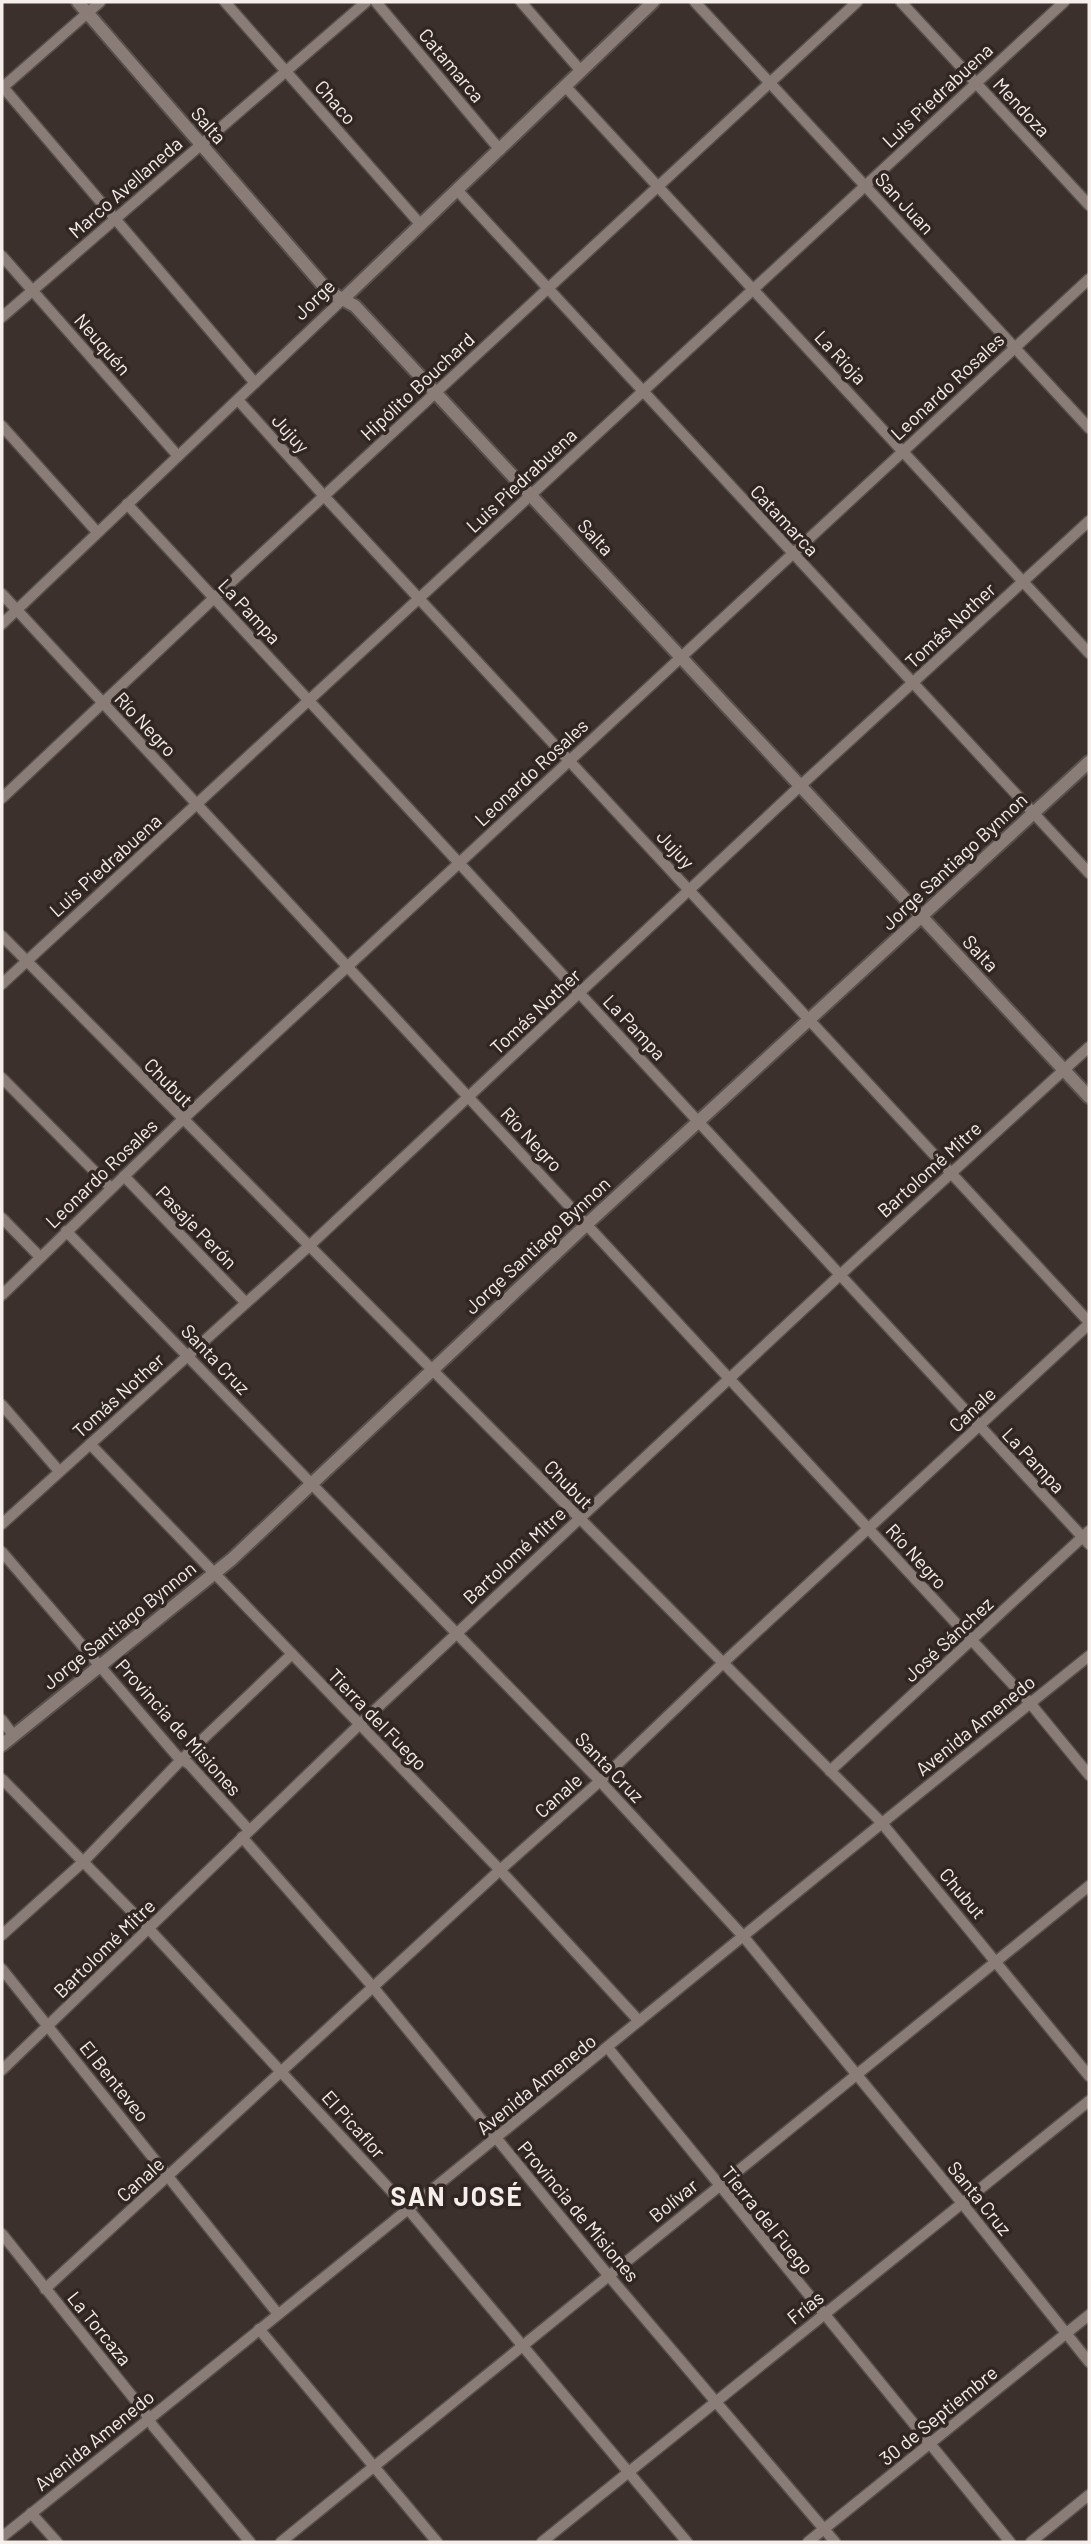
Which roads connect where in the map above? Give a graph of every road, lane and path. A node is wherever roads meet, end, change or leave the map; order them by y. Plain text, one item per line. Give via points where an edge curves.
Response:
1 (78, 2) edge
2 (100, 2) edge
3 (225, 2) edge
4 (366, 2) edge
5 (376, 2) edge
6 (521, 2) edge
7 (653, 2) edge
8 (695, 2) edge
9 (857, 2) edge
10 (901, 2) edge
11 (1064, 2) edge
12 (87, 13) junction
13 (581, 71) junction
14 (286, 72) junction
15 (976, 82) junction
16 (770, 83) junction
17 (565, 86) junction
18 (2, 87) edge
19 (201, 145) junction
20 (500, 150) junction
21 (660, 186) junction
22 (866, 186) junction
23 (457, 190) junction
24 (1089, 205) edge
25 (117, 218) junction
26 (421, 225) junction
27 (2, 256) edge
28 (1089, 279) edge
29 (547, 289) junction
30 (755, 289) junction
31 (32, 290) junction
32 (342, 299) junction
33 (2, 317) edge
34 (1015, 347) junction
35 (256, 383) junction
36 (641, 391) junction
37 (436, 393) junction
38 (238, 400) junction
39 (2, 426) edge
40 (1089, 428) edge
41 (903, 450) junction
42 (178, 456) junction
43 (531, 495) junction
44 (324, 496) junction
45 (127, 504) junction
46 (1089, 521) edge
47 (97, 532) junction
48 (792, 554) junction
49 (1023, 581) junction
50 (2, 594) edge
51 (214, 598) junction
52 (419, 598) junction
53 (16, 611) junction
54 (2, 624) edge
55 (1089, 653) edge
56 (680, 656) junction
57 (913, 684) junction
58 (309, 701) junction
59 (102, 703) junction
60 (570, 759) junction
61 (1089, 762) edge
62 (799, 787) junction
63 (2, 798) edge
64 (197, 805) junction
65 (1033, 814) junction
66 (458, 864) junction
67 (1089, 873) edge
68 (690, 890) junction
69 (921, 916) junction
70 (2, 936) edge
71 (25, 960) junction
72 (348, 965) junction
73 (2, 984) edge
74 (580, 993) junction
75 (811, 1019) junction
76 (1089, 1047) edge
77 (1064, 1070) junction
78 (2, 1078) edge
79 (468, 1096) junction
80 (1089, 1097) edge
81 (182, 1120) junction
82 (700, 1122) junction
83 (951, 1173) junction
84 (124, 1176) junction
85 (111, 1188) junction
86 (2, 1218) edge
87 (587, 1224) junction
88 (66, 1231) junction
89 (309, 1247) junction
90 (40, 1257) junction
91 (840, 1275) junction
92 (2, 1295) edge
93 (246, 1303) junction
94 (1089, 1323) edge
95 (188, 1356) junction
96 (432, 1370) junction
97 (729, 1380) junction
98 (2, 1405) edge
99 (979, 1426) junction
100 (90, 1444) junction
101 (59, 1471) junction
102 (313, 1484) junction
103 (579, 1518) junction
104 (2, 1524) edge
105 (869, 1529) junction
106 (1087, 1537) edge
107 (2, 1552) edge
108 (214, 1574) junction
109 (456, 1634) junction
110 (972, 1642) junction
111 (292, 1654) junction
112 (1089, 1656) edge
113 (723, 1663) junction
114 (99, 1666) junction
115 (1030, 1703) junction
116 (2, 1720) edge
117 (360, 1724) junction
118 (13, 1735) junction
119 (2, 1745) edge
120 (182, 1759) junction
121 (830, 1771) junction
122 (1089, 1775) edge
123 (2, 1779) edge
124 (600, 1781) junction
125 (881, 1822) junction
126 (246, 1834) junction
127 (83, 1862) junction
128 (500, 1870) junction
129 (1089, 1886) edge
130 (149, 1929) junction
131 (2, 1935) edge
132 (743, 1936) junction
133 (996, 1961) junction
134 (2, 1969) edge
135 (373, 1987) junction
136 (639, 2021) junction
137 (48, 2026) junction
138 (608, 2048) junction
139 (2, 2070) edge
140 (282, 2071) junction
141 (856, 2074) junction
142 (1089, 2076) edge
143 (1089, 2101) edge
144 (496, 2139) junction
145 (169, 2176) junction
146 (718, 2186) junction
147 (962, 2203) junction
148 (408, 2209) junction
149 (2, 2234) edge
150 (608, 2275) junction
151 (45, 2288) junction
152 (278, 2314) junction
153 (823, 2315) junction
154 (1089, 2315) edge
155 (259, 2329) junction
156 (1066, 2334) junction
157 (521, 2345) junction
158 (1089, 2362) edge
159 (714, 2402) junction
160 (149, 2418) junction
161 (929, 2445) junction
162 (373, 2466) junction
163 (629, 2472) junction
164 (1089, 2495) edge
165 (31, 2513) junction
166 (824, 2529) junction
167 (2, 2537) edge
168 (57, 2542) edge
169 (250, 2542) edge
170 (281, 2542) edge
171 (437, 2542) edge
172 (542, 2542) edge
173 (687, 2542) edge
174 (808, 2542) edge
175 (835, 2542) edge
176 (1010, 2542) edge
177 (1031, 2542) edge

1 - 12 street, Salta
2 - 12 street
3 - 14 street, Chaco
4 - 14 street, Marco Avellaneda
5 - 20 street, Catamarca
6 - 13 street
7 - 13 street, Jorge
8 - 16 street, San Juan
9 - 16 street, Hipólito Bouchard
10 - 15 street, Mendoza
11 - 15 street, Luis Piedrabuena
12 - 18 street
12 - 19 street, Salta
13 - 17 street, Jorge
14 - 19 street, Marco Avellaneda
14 - 26 street, Chaco
15 - 22 street, Luis Piedrabuena
15 - 24 street, Mendoza
16 - 21 street, Hipólito Bouchard
16 - 22 street, San Juan
17 - 20 street, Jorge
17 - 21 street, La Rioja
18 - 25 street
19 - 25 street, Marco Avellaneda
19 - 32 street, Salta via 328,291
20 - 23 street, Jorge
21 - 29 street, Hipólito Bouchard
21 - 30 street, La Rioja
22 - 30 street, Luis Piedrabuena
22 - 34 street, San Juan
23 - 26 street, Jorge
23 - 29 street, Catamarca
25 - 31 street, Marco Avellaneda
25 - 35 street
26 - 32 street, Jorge
27 - 31 street, Neuquén
28 - 34 street, Leonardo Rosales
29 - 36 street, Catamarca
29 - 37 street, Hipólito Bouchard
30 - 36 street, Luis Piedrabuena
30 - 41 street, La Rioja
31 - 33 street, Marco Avellaneda
31 - 42 street, Neuquén
32 - 35 street, Jorge
32 - 37 street, Salta via 355,306
34 - 40 street, San Juan
34 - 41 street, Leonardo Rosales
35 - 38 street, Jorge
36 - 43 street, Luis Piedrabuena
36 - 48 street, Catamarca
37 - 43 street, Salta
37 - 44 street, Hipólito Bouchard
38 - 42 street, Jorge
38 - 44 street, Jujuy
39 - 47 street
41 - 48 street, Leonardo Rosales
41 - 49 street, La Rioja
42 - 45 street, Jorge
43 - 52 street, Luis Piedrabuena
43 - 56 street, Salta
44 - 51 street, Hipólito Bouchard
44 - 52 street, Jujuy
45 - 47 street, Jorge
45 - 51 street, La Pampa
46 - 49 street, Tomás Nother
47 - 53 street, Jorge
48 - 56 street, Leonardo Rosales
48 - 57 street, Catamarca
49 - 55 street, La Rioja
49 - 57 street, Tomás Nother
50 - 53 street, Río Negro
51 - 58 street, La Pampa
51 - 59 street, Hipólito Bouchard
52 - 58 street, Luis Piedrabuena
52 - 60 street, Jujuy
53 - 54 street, Jorge
53 - 59 street, Río Negro
56 - 60 street, Leonardo Rosales
56 - 62 street, Salta
57 - 62 street, Tomás Nother
57 - 65 street, Catamarca
58 - 64 street, Luis Piedrabuena
58 - 66 street, La Pampa
59 - 63 street, Hipólito Bouchard
59 - 64 street, Río Negro
60 - 66 street, Leonardo Rosales
60 - 68 street, Jujuy
61 - 65 street, Jorge Santiago Bynnon
62 - 68 street, Tomás Nother
62 - 69 street, Salta
64 - 71 street, Luis Piedrabuena
64 - 72 street, Río Negro
65 - 67 street, Catamarca
65 - 69 street, Jorge Santiago Bynnon
66 - 72 street, Leonardo Rosales
66 - 74 street, La Pampa
68 - 74 street, Tomás Nother
68 - 75 street, Jujuy
69 - 75 street, Jorge Santiago Bynnon
69 - 77 street, Salta
70 - 71 street, Chubut
71 - 73 street, Luis Piedrabuena
71 - 81 street, Chubut
72 - 79 street, Río Negro
72 - 81 street, Leonardo Rosales
74 - 79 street, Tomás Nother
74 - 82 street, La Pampa
75 - 82 street, Jorge Santiago Bynnon
75 - 83 street, Jujuy
76 - 77 street, Bartolomé Mitre
77 - 80 street, Salta
77 - 83 street, Bartolomé Mitre
78 - 85 street
79 - 87 street, Río Negro
79 - 89 street, Tomás Nother
81 - 84 street, Leonardo Rosales
81 - 89 street, Chubut
82 - 87 street, Jorge Santiago Bynnon
82 - 91 street, La Pampa
83 - 91 street, Bartolomé Mitre
83 - 94 street, Jujuy
84 - 85 street, Leonardo Rosales
84 - 93 street, Pasaje Perón
85 - 88 street, Leonardo Rosales
86 - 90 street
87 - 96 street, Jorge Santiago Bynnon
87 - 97 street, Río Negro
88 - 90 street, Leonardo Rosales
88 - 95 street, Santa Cruz
89 - 93 street, Tomás Nother
89 - 96 street, Chubut
90 - 92 street, Leonardo Rosales
91 - 97 street, Bartolomé Mitre
91 - 99 street, La Pampa
93 - 95 street, Tomás Nother
94 - 99 street, Canale
95 - 100 street, Tomás Nother
95 - 102 street, Santa Cruz
96 - 102 street, Jorge Santiago Bynnon
96 - 103 street, Chubut
97 - 103 street, Bartolomé Mitre
97 - 105 street, Río Negro
98 - 101 street
99 - 105 street, Canale
99 - 106 street, La Pampa
100 - 101 street, Tomás Nother
100 - 108 street, Tierra del Fuego
101 - 104 street, Tomás Nother
102 - 108 street, Jorge Santiago Bynnon
102 - 109 street, Santa Cruz
103 - 109 street, Bartolomé Mitre
103 - 113 street, Chubut
105 - 110 street, Río Negro
105 - 113 street, Canale
106 - 110 street, José Sánchez
107 - 114 street, Provincia de Misiones
108 - 111 street, Tierra del Fuego
108 - 114 street, Jorge Santiago Bynnon
109 - 117 street, Bartolomé Mitre
109 - 124 street, Santa Cruz
110 - 115 street, Río Negro
110 - 121 street, José Sánchez
111 - 117 street, Tierra del Fuego
111 - 120 street
112 - 115 street, Avenida Amenedo
113 - 121 street, Chubut
113 - 124 street, Canale
114 - 118 street, Jorge Santiago Bynnon
114 - 120 street, Provincia de Misiones
115 - 122 street, Río Negro
115 - 125 street, Avenida Amenedo
116 - 118 street
117 - 126 street, Bartolomé Mitre
117 - 128 street, Tierra del Fuego
118 - 119 street, Jorge Santiago Bynnon
120 - 126 street, Provincia de Misiones
120 - 127 street
121 - 125 street, Chubut
123 - 127 street, El Picaflor
124 - 128 street, Canale
124 - 132 street, Santa Cruz
125 - 132 street, Avenida Amenedo
125 - 133 street, Chubut
126 - 130 street, Bartolomé Mitre
126 - 135 street, Provincia de Misiones
127 - 130 street, El Picaflor
127 - 131 street
128 - 135 street, Canale
128 - 136 street, Tierra del Fuego
129 - 133 street, Bolívar
130 - 137 street, Bartolomé Mitre
130 - 140 street, El Picaflor
132 - 136 street, Avenida Amenedo
132 - 141 street, Santa Cruz
133 - 141 street, Bolívar
133 - 142 street, Chubut
134 - 137 street, El Benteveo
135 - 140 street, Canale
135 - 144 street, Provincia de Misiones
136 - 138 street, Avenida Amenedo
137 - 139 street, Bartolomé Mitre
137 - 145 street, El Benteveo
138 - 144 street, Avenida Amenedo
138 - 146 street, Tierra del Fuego
140 - 145 street, Canale
140 - 148 street, El Picaflor
141 - 146 street, Bolívar
141 - 147 street, Santa Cruz
143 - 147 street, Frías
144 - 148 street, Avenida Amenedo
144 - 150 street, Provincia de Misiones
145 - 151 street, Canale
145 - 152 street, El Benteveo
146 - 150 street, Bolívar
146 - 153 street, Tierra del Fuego
147 - 153 street, Frías
147 - 156 street, Santa Cruz
148 - 152 street, Avenida Amenedo
148 - 157 street, El Picaflor
149 - 151 street, La Torcaza
150 - 157 street, Bolívar
150 - 159 street, Provincia de Misiones
151 - 160 street, La Torcaza
152 - 155 street, Avenida Amenedo
153 - 159 street, Frías
153 - 161 street, Tierra del Fuego
154 - 156 street, 30 de Septiembre
155 - 160 street, Avenida Amenedo
155 - 162 street
156 - 158 street, Santa Cruz
156 - 161 street, 30 de Septiembre
157 - 162 street, Bolívar
157 - 163 street, El Picaflor
159 - 163 street, Frías
159 - 166 street, Provincia de Misiones
160 - 165 street, Avenida Amenedo
160 - 169 street, La Torcaza
161 - 166 street, 30 de Septiembre
161 - 176 street, Tierra del Fuego
162 - 170 street, Bolívar
162 - 171 street
163 - 172 street, Frías
163 - 173 street, El Picaflor
164 - 177 street
165 - 167 street, Avenida Amenedo
165 - 168 street
166 - 174 street, 30 de Septiembre
166 - 175 street, Provincia de Misiones

